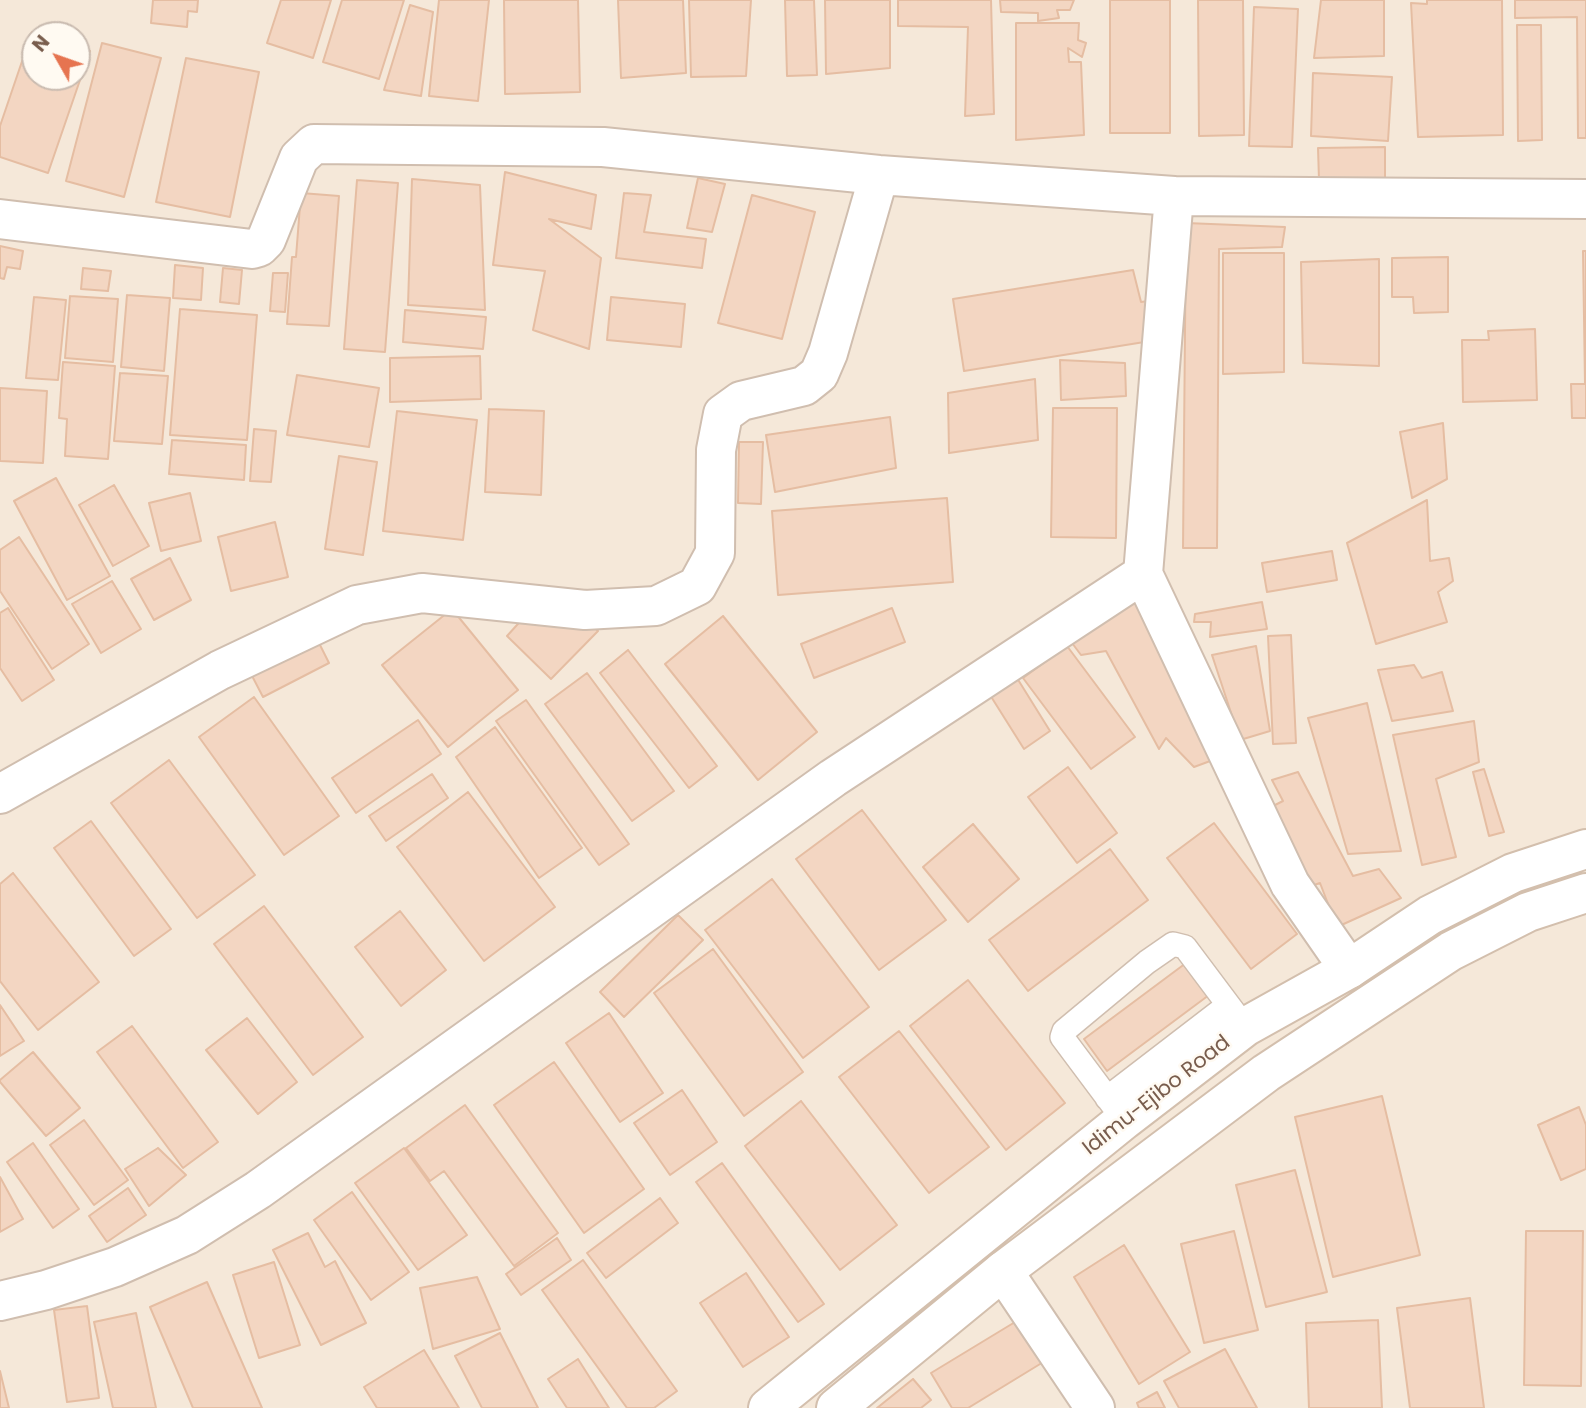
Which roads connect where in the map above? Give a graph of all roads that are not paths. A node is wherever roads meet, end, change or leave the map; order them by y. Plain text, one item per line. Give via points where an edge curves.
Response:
1 (879, 175) junction
2 (1174, 196) junction
3 (1586, 199) edge
4 (0, 219) edge
5 (1143, 574) junction
6 (0, 794) edge
7 (1586, 849) edge
8 (1586, 893) edge
9 (1349, 970) junction
10 (1236, 1016) junction
11 (1116, 1109) junction
12 (1003, 1270) junction
13 (0, 1301) edge
14 (768, 1408) edge
15 (836, 1408) edge
16 (1095, 1408) edge

1 - 2 street
1 - 4 street via 603,147 314,144 299,158 266,240 252,250
1 - 6 street via 818,374 804,386 741,401 723,414 716,450 715,553 697,586 656,606 585,610 422,593 357,605 220,670
2 - 3 street
2 - 5 street
5 - 9 street via 1290,884
5 - 13 street via 833,778 269,1182 187,1235 115,1267
7 - 9 street, Idimu-Ejibo Road via 1513,873 1430,915
8 - 12 street via 1528,912 1451,951 1266,1073
9 - 10 street, Idimu-Ejibo Road
10 - 11 street, Idimu-Ejibo Road
10 - 11 lane via 1185,947 1173,944 1147,962 1063,1031 1062,1037
11 - 14 street, Idimu-Ejibo Road
12 - 15 street
12 - 16 street

